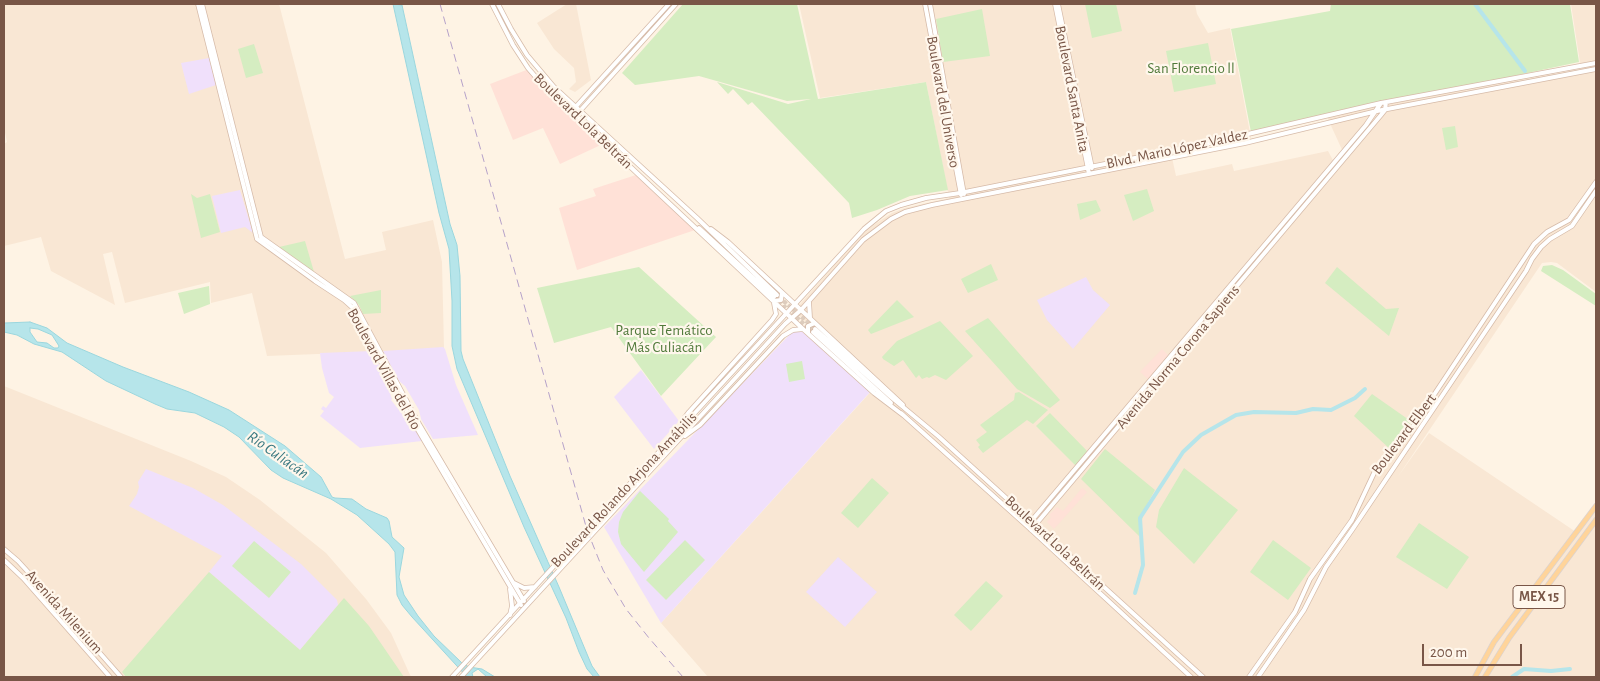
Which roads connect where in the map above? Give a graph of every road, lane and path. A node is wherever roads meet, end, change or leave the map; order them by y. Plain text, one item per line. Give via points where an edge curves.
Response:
1 (198, 4) edge
2 (202, 4) edge
3 (492, 4) edge
4 (498, 4) edge
5 (669, 4) edge
6 (676, 4) edge
7 (925, 4) edge
8 (930, 4) edge
9 (1057, 4) edge
10 (1596, 63) edge
11 (1596, 69) edge
12 (1386, 102) junction
13 (1381, 103) junction
14 (575, 107) junction
15 (1385, 110) junction
16 (1376, 111) junction
17 (571, 112) junction
18 (580, 112) junction
19 (576, 116) junction
20 (1090, 167) junction
21 (1091, 174) junction
22 (1322, 181) junction
23 (1596, 182) edge
24 (1596, 191) edge
25 (962, 192) junction
26 (963, 199) junction
27 (697, 218) junction
28 (782, 292) junction
29 (806, 294) junction
30 (774, 297) junction
31 (788, 298) junction
32 (810, 300) junction
33 (796, 305) junction
34 (801, 310) junction
35 (788, 314) junction
36 (792, 317) junction
37 (811, 320) junction
38 (815, 323) junction
39 (803, 329) junction
40 (812, 332) junction
41 (907, 410) junction
42 (683, 425) junction
43 (683, 437) junction
44 (1596, 506) edge
45 (1596, 520) edge
46 (1032, 521) junction
47 (1036, 525) junction
48 (1027, 526) junction
49 (1031, 530) junction
50 (4, 549) edge
51 (4, 560) edge
52 (509, 581) junction
53 (510, 587) junction
54 (535, 587) junction
55 (522, 602) junction
56 (525, 607) junction
57 (510, 616) junction
58 (110, 677) edge
59 (121, 677) edge
60 (452, 677) edge
61 (461, 677) edge
62 (1191, 677) edge
63 (1203, 677) edge
64 (1249, 677) edge
65 (1258, 677) edge
66 (1476, 677) edge
67 (1485, 677) edge

1 - 52 street, Boulevard Villas del Río via 257,239 354,309 401,401
2 - 52 street, Boulevard Villas del Río via 261,237 354,303
3 - 17 street, Boulevard Lola Beltrán via 502,27 528,68
4 - 14 street, Boulevard Lola Beltrán via 534,64
5 - 14 street
6 - 18 street
7 - 25 street, Boulevard del Universo
8 - 25 street, Boulevard del Universo
9 - 20 street, Boulevard Santa Anita
10 - 12 street, Blvd. Mario López Valdez
11 - 15 street, Blvd. Mario López Valdez
12 - 13 street, Blvd. Mario López Valdez
12 - 15 street
13 - 16 street
13 - 20 street, Blvd. Mario López Valdez
14 - 17 street
14 - 18 street, Boulevard Lola Beltrán
15 - 16 street, Blvd. Mario López Valdez
15 - 22 street
16 - 21 street, Blvd. Mario López Valdez via 1254,141
16 - 22 street
17 - 19 street, Boulevard Lola Beltrán
18 - 19 street
18 - 27 street, Boulevard Lola Beltrán
19 - 30 street, Boulevard Lola Beltrán
20 - 21 street, Boulevard Santa Anita
20 - 25 street, Blvd. Mario López Valdez
21 - 26 street, Blvd. Mario López Valdez
22 - 46 street, Avenida Norma Corona Sapiens
22 - 47 street, Avenida Norma Corona Sapiens
23 - 64 street, Boulevard Elbert via 1569,220 1547,232 1534,244 1408,434 1375,471 1355,515 1310,579 1295,612
24 - 65 street, Boulevard Elbert via 1572,226 1550,239 1532,259 1326,568 1304,610
25 - 26 street, Boulevard del Universo
25 - 29 street, Blvd. Mario López Valdez via 914,200 881,214
26 - 32 street, Blvd. Mario López Valdez via 917,208 882,224 863,240
27 - 28 street, Boulevard Lola Beltrán
27 - 30 street, Boulevard Lola Beltrán
28 - 30 street via 781,300
28 - 31 street, Boulevard Lola Beltrán
29 - 31 street via 797,299
29 - 33 street, Blvd. Mario López Valdez
30 - 35 street, Boulevard Lola Beltrán
30 - 42 street via 776,314 772,320 689,412
31 - 33 street, Boulevard Lola Beltrán
32 - 34 street, Blvd. Mario López Valdez
32 - 37 street
33 - 34 street, Boulevard Lola Beltrán
33 - 35 street, Boulevard Rolando Arjona Amábilis
34 - 36 street, Boulevard Rolando Arjona Amábilis
34 - 37 street, Boulevard Lola Beltrán
35 - 36 street, Boulevard Lola Beltrán
35 - 42 street, Boulevard Rolando Arjona Amábilis
36 - 39 street, Boulevard Lola Beltrán
36 - 43 street, Boulevard Rolando Arjona Amábilis
37 - 38 street, Boulevard Lola Beltrán
38 - 40 street via 809,325
38 - 41 street, Boulevard Lola Beltrán
39 - 40 street, Boulevard Lola Beltrán
39 - 43 street via 786,334 700,426
40 - 41 street, Boulevard Lola Beltrán
40 - 48 street, Boulevard Lola Beltrán via 874,393
41 - 46 street, Boulevard Lola Beltrán
42 - 54 street, Boulevard Rolando Arjona Amábilis
43 - 56 street, Boulevard Rolando Arjona Amábilis
44 - 66 main road, MEX 15 via 1494,642
45 - 67 main road, MEX 15 via 1509,638
46 - 47 street, Boulevard Lola Beltrán
46 - 48 street, Avenida Norma Corona Sapiens
47 - 49 street, Avenida Norma Corona Sapiens
47 - 63 street, Boulevard Lola Beltrán
48 - 49 street, Boulevard Lola Beltrán
49 - 62 street, Boulevard Lola Beltrán
50 - 59 street, Avenida Milenium
51 - 58 street, Avenida Milenium
52 - 53 street, Boulevard Villas del Río
52 - 54 street via 524,588
52 - 55 street, Boulevard Villas del Río
53 - 55 street, Boulevard Villas del Río
53 - 57 street
54 - 55 street, Boulevard Rolando Arjona Amábilis
55 - 56 street, Boulevard Villas del Río
55 - 57 street, Boulevard Rolando Arjona Amábilis
56 - 61 street, Boulevard Rolando Arjona Amábilis
57 - 60 street, Boulevard Rolando Arjona Amábilis

